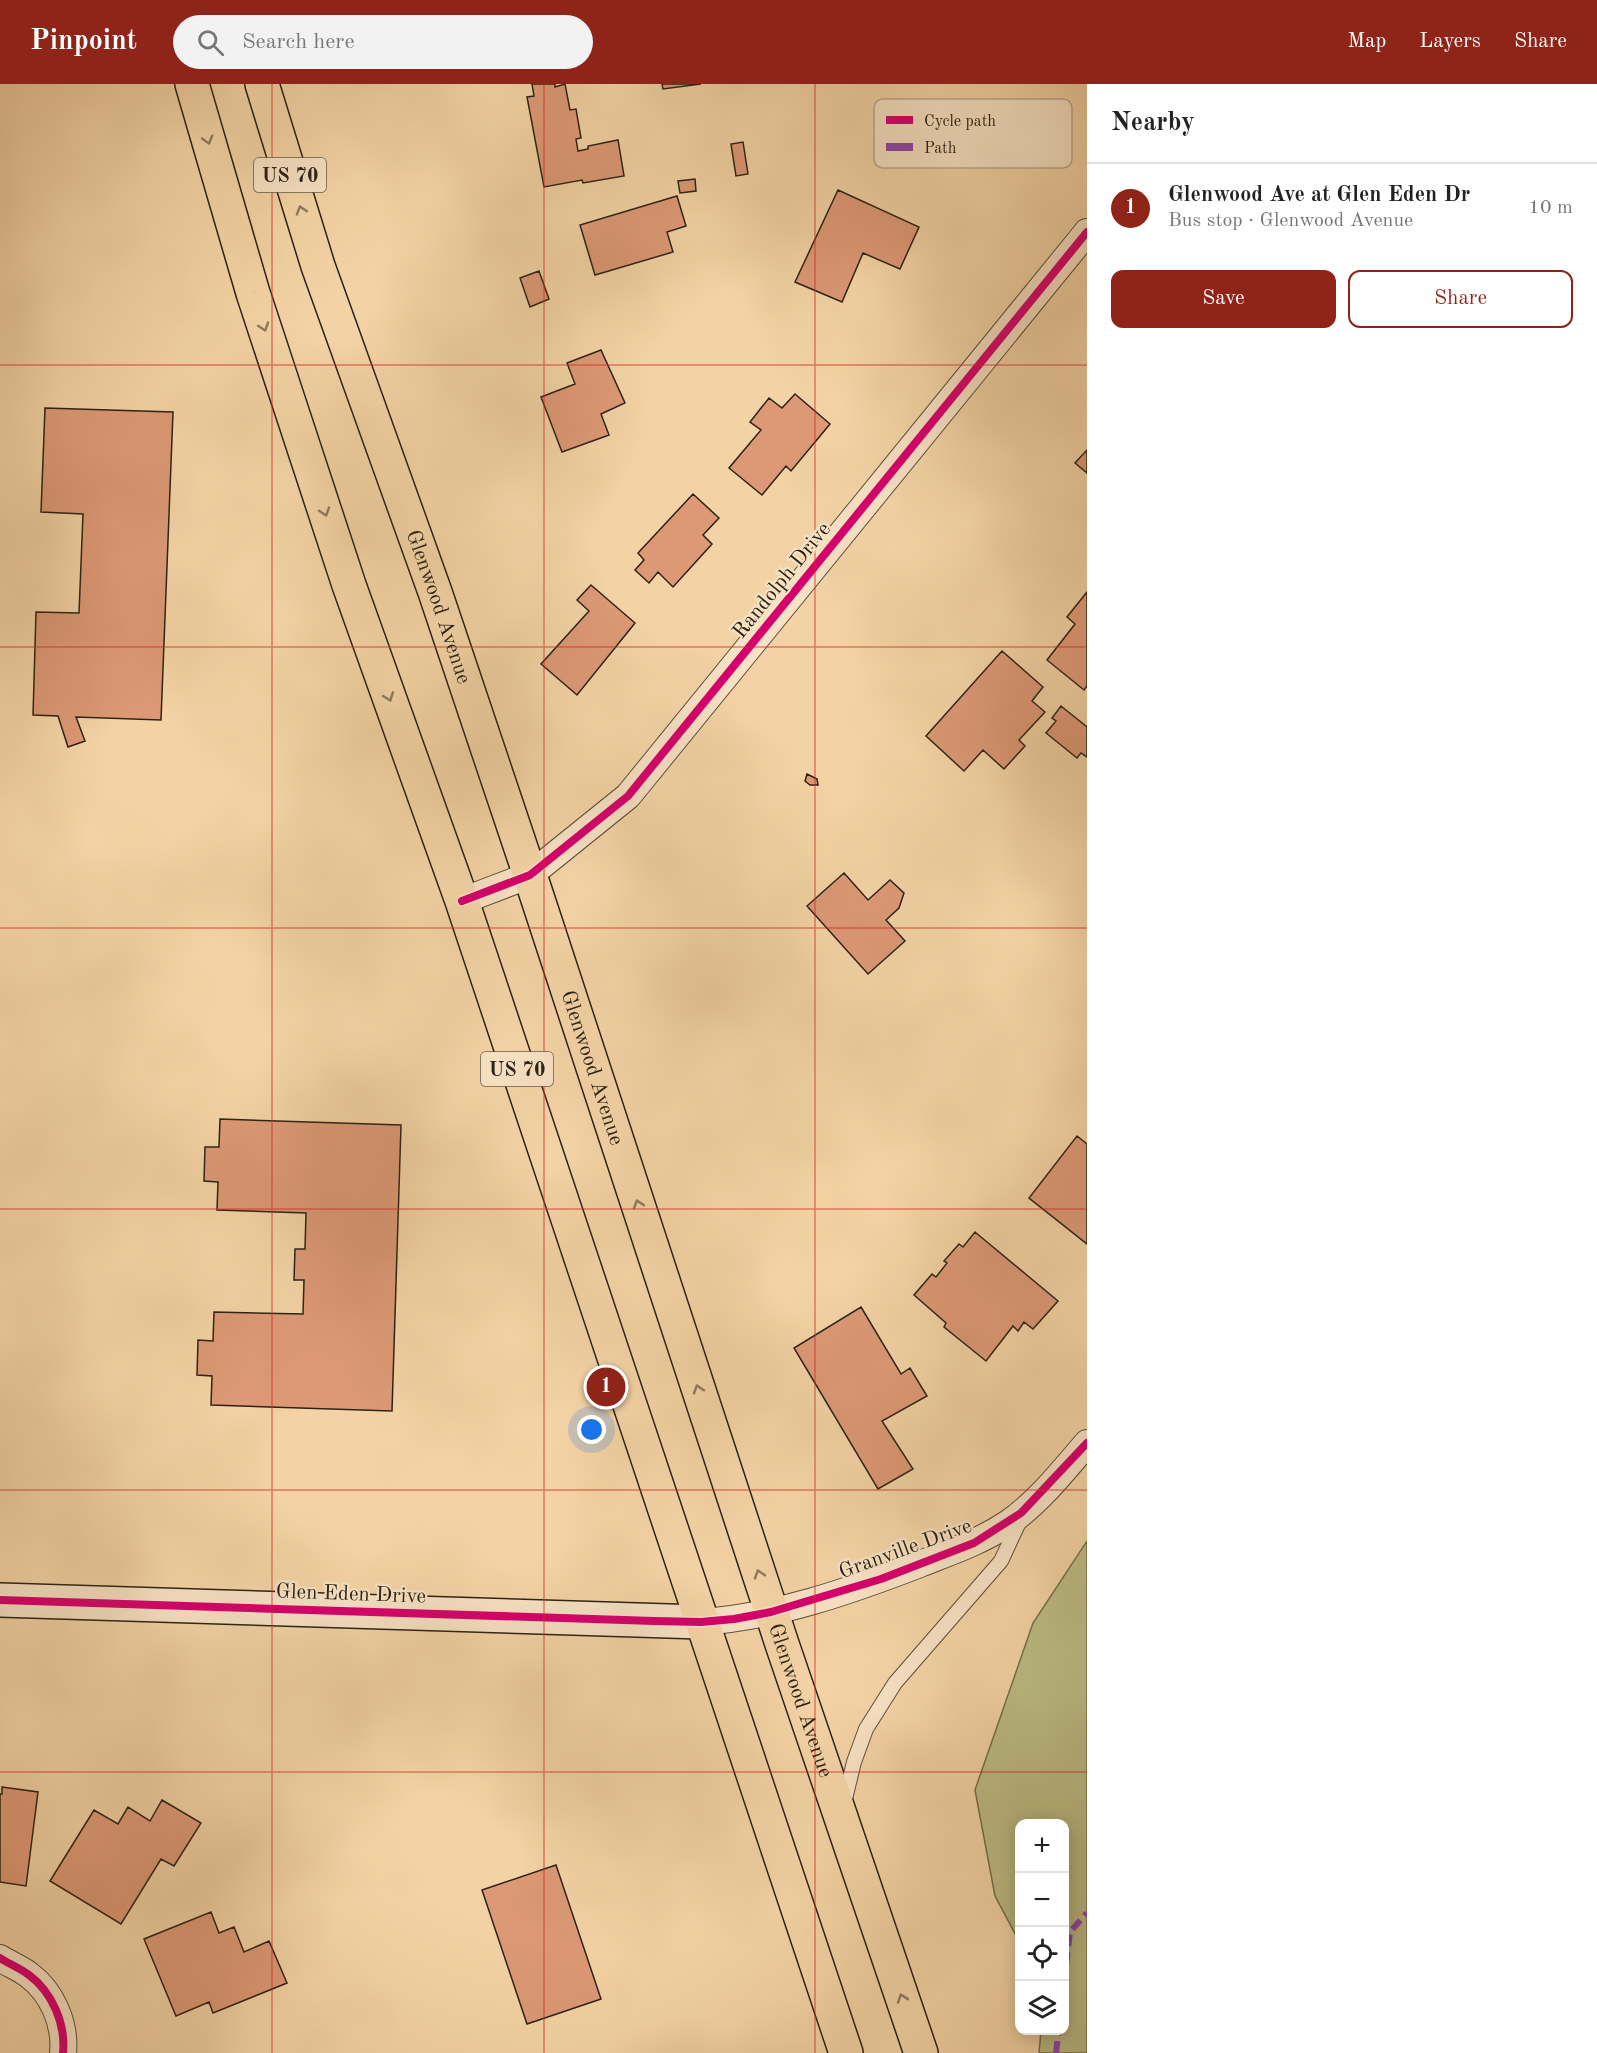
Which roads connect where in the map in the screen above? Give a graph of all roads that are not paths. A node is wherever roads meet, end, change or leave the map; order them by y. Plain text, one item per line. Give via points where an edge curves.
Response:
1 (192, 84) edge
2 (262, 84) edge
3 (1087, 232) edge
4 (530, 875) junction
5 (462, 901) junction
6 (1087, 1443) edge
7 (1024, 1510) junction
8 (0, 1600) edge
9 (771, 1612) junction
10 (701, 1622) junction
11 (841, 1817) junction
12 (0, 1958) edge
13 (63, 2053) edge
14 (846, 2053) edge
15 (921, 2053) edge

1 -> 5 main road, US 70 via 253,293 345,574
4 -> 2 main road, Glenwood Avenue / US 70 via 435,592 318,266
3 - 4 street, Randolph Drive via 628,796
4 - 5 street, Randolph Drive
9 -> 4 main road, Glenwood Avenue / US 70
5 - 10 main road, US 70
6 - 7 street, Granville Drive
7 - 9 street, Granville Drive via 974,1543 881,1579
7 - 11 lane via 1001,1562 895,1683 866,1730
8 - 10 main road, Glen Eden Drive
9 - 10 street, Granville Drive
9 - 11 main road, Glenwood Avenue / US 70
10 - 14 main road, US 70
15 -> 11 main road, Glenwood Avenue / US 70
12 - 13 street via 30,1976 55,2004

